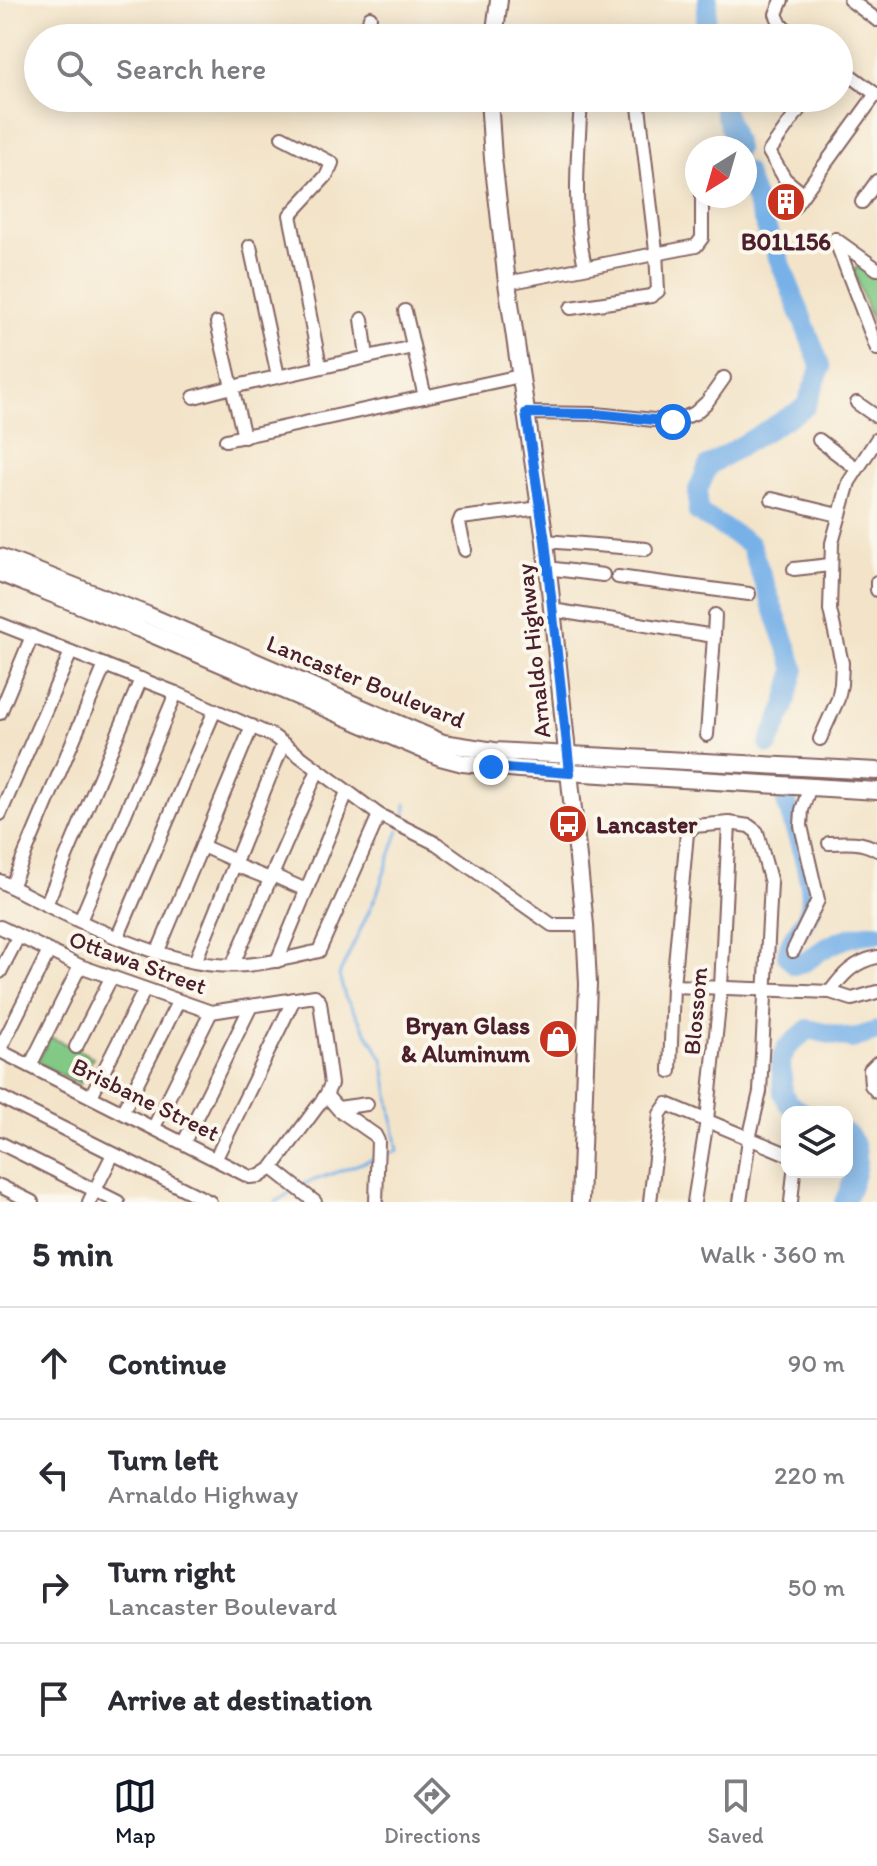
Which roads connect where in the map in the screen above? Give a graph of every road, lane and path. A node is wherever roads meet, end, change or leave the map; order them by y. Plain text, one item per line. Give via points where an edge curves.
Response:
1 (499, 0) edge
2 (782, 0) edge
3 (850, 0) edge
4 (370, 17) dead end
5 (877, 20) edge
6 (368, 24) edge
7 (496, 24) edge
8 (781, 24) edge
9 (853, 78) edge
10 (876, 95) edge
11 (490, 112) edge
12 (580, 112) edge
13 (640, 112) edge
14 (797, 112) edge
15 (282, 137) dead end
16 (877, 181) edge
17 (803, 194) junction
18 (869, 199) edge
19 (794, 207) dead end
20 (701, 208) edge
21 (250, 246) dead end
22 (656, 251) junction
23 (585, 266) junction
24 (877, 269) edge
25 (507, 283) junction
26 (571, 308) dead end
27 (405, 311) dead end
28 (362, 319) dead end
29 (217, 323) dead end
30 (413, 347) junction
31 (877, 348) edge
32 (367, 357) junction
33 (320, 366) junction
34 (278, 376) junction
35 (520, 376) junction
36 (724, 378) dead end
37 (232, 387) junction
38 (194, 397) dead end
39 (425, 397) junction
40 (857, 403) dead end
41 (526, 413) junction
42 (877, 417) edge
43 (244, 437) junction
44 (877, 439) edge
45 (226, 440) dead end
46 (819, 440) dead end
47 (856, 468) junction
48 (772, 499) dead end
49 (540, 508) junction
50 (838, 515) junction
51 (545, 541) junction
52 (646, 549) dead end
53 (465, 550) dead end
54 (0, 557) edge
55 (830, 565) junction
56 (547, 568) junction
57 (794, 569) dead end
58 (0, 573) edge
59 (603, 575) dead end
60 (618, 577) dead end
61 (877, 582) edge
62 (877, 590) edge
63 (749, 594) dead end
64 (552, 610) junction
65 (715, 615) dead end
66 (0, 624) edge
67 (32, 636) junction
68 (714, 636) junction
69 (71, 652) junction
70 (105, 665) junction
71 (141, 679) junction
72 (176, 693) junction
73 (215, 710) junction
74 (0, 713) edge
75 (252, 726) junction
76 (707, 735) dead end
77 (820, 739) dead end
78 (283, 744) junction
79 (568, 754) junction
80 (318, 770) junction
81 (877, 771) edge
82 (570, 773) junction
83 (810, 786) junction
84 (877, 791) edge
85 (347, 792) junction
86 (0, 814) edge
87 (379, 815) junction
88 (729, 823) junction
89 (829, 843) dead end
90 (202, 846) junction
91 (877, 850) edge
92 (235, 863) junction
93 (271, 877) junction
94 (6, 884) edge
95 (306, 890) junction
96 (46, 905) junction
97 (80, 921) junction
98 (585, 925) junction
99 (0, 927) edge
100 (118, 936) junction
101 (18, 937) junction
102 (158, 951) junction
103 (793, 951) dead end
104 (48, 953) junction
105 (877, 957) edge
106 (277, 961) junction
107 (195, 962) junction
108 (233, 964) junction
109 (80, 966) junction
110 (0, 972) edge
111 (111, 978) junction
112 (673, 986) junction
113 (721, 987) junction
114 (765, 990) junction
115 (144, 991) junction
116 (830, 992) junction
117 (877, 992) edge
118 (294, 999) junction
119 (178, 1002) junction
120 (251, 1006) junction
121 (211, 1012) junction
122 (76, 1047) dead end
123 (0, 1050) edge
124 (877, 1063) edge
125 (30, 1066) junction
126 (670, 1071) dead end
127 (877, 1092) edge
128 (326, 1095) junction
129 (91, 1096) junction
130 (0, 1097) edge
131 (367, 1104) dead end
132 (338, 1108) junction
133 (123, 1111) junction
134 (707, 1120) junction
135 (154, 1127) junction
136 (749, 1139) junction
137 (184, 1142) junction
138 (0, 1143) edge
139 (781, 1152) edge
140 (113, 1154) junction
141 (216, 1158) junction
142 (272, 1168) junction
143 (793, 1178) edge
144 (0, 1186) edge
145 (92, 1196) edge
146 (17, 1199) edge
147 (32, 1202) edge
148 (118, 1202) edge
149 (210, 1202) edge
150 (315, 1202) edge
151 (376, 1202) edge
152 (580, 1202) edge
153 (650, 1202) edge
154 (694, 1202) edge
155 (740, 1202) edge
156 (791, 1202) edge

1 - 7 main road
2 - 8 street via 776,14
3 - 5 street
4 - 6 street
9 - 10 street
10 - 17 street
11 - 25 main road, Arnaldo Highway
12 - 23 street via 576,196
13 - 22 street
14 - 17 street via 769,152 785,179
15 - 33 street via 332,163 290,215
16 - 18 street
17 - 19 street
20 - 22 street via 700,243
21 - 34 street
22 - 23 street
22 - 26 street via 658,291 651,296
23 - 25 street
24 - 31 street via 835,239
25 - 35 main road, Arnaldo Highway
27 - 30 street
28 - 32 street
29 - 37 street
30 - 32 street
30 - 39 street
32 - 33 street
33 - 34 street
34 - 37 street
35 - 39 street
35 - 41 main road, Arnaldo Highway
36 - 41 street via 695,413 673,422
37 - 38 street
37 - 43 street
39 - 43 street
40 - 42 street
41 - 49 main road, Arnaldo Highway
43 - 45 street
44 - 47 street
46 - 47 street
47 - 50 street
48 - 50 street
49 - 51 main road, Arnaldo Highway
49 - 53 street via 461,518
50 - 55 street
51 - 52 street
51 - 56 main road, Arnaldo Highway
54 - 79 main road, Lancaster Boulevard via 443,743
55 - 57 street
55 - 77 street via 830,610 842,663 841,684
56 - 59 street
56 - 64 main road, Arnaldo Highway
58 - 82 main road, Lancaster Boulevard via 440,757
60 - 63 street
61 - 62 street
64 - 68 street
64 - 79 main road, Arnaldo Highway
65 - 68 street
66 - 67 street
67 - 69 street
67 - 74 street
68 - 76 street
69 - 70 street
69 - 86 street
70 - 71 street
70 - 94 street
71 - 72 street
71 - 96 street
72 - 73 street
72 - 97 street
73 - 75 street
73 - 100 street
75 - 78 street
75 - 90 street
78 - 80 street
78 - 92 street
79 - 81 main road, Lancaster Boulevard
79 - 82 main road, Arnaldo Highway
80 - 85 street
80 - 93 street
82 - 83 main road, Lancaster Boulevard
82 - 98 main road, Arnaldo Highway
83 - 84 main road, Lancaster Boulevard
83 - 103 street via 801,826 818,900
85 - 87 street
85 - 95 street
87 - 98 street via 437,844 552,925
87 - 106 street via 319,951
88 - 112 street via 694,826 687,833
88 - 113 street, Blossom
88 - 114 street via 757,832 771,883
89 - 91 street via 850,841
90 - 92 street
90 - 102 street
92 - 93 street
92 - 107 street
93 - 95 street
93 - 108 street
94 - 96 street
95 - 106 street
96 - 97 street
97 - 100 street
98 - 152 main road, Arnaldo Highway via 588,984
99 - 101 street, Ottawa Street
100 - 102 street
101 - 104 street, Ottawa Street
101 - 110 street
102 - 107 street
104 - 109 street, Ottawa Street
104 - 123 street
105 - 116 street via 845,972
106 - 108 street
107 - 108 street
109 - 111 street, Ottawa Street
109 - 125 street
111 - 115 street, Ottawa Street
111 - 122 street
112 - 113 street
112 - 126 street
113 - 114 street
113 - 134 street, Blossom
114 - 116 street
114 - 136 street via 760,1092
115 - 119 street, Ottawa Street
115 - 129 street
116 - 117 street via 852,999
118 - 120 street, Ottawa Street
118 - 128 street, Ottawa Street via 315,996 320,1002 331,1077
118 - 141 street
119 - 121 street, Ottawa Street
119 - 133 street
120 - 121 street, Ottawa Street
120 - 137 street
121 - 135 street
123 - 125 street, Brisbane Street
124 - 127 street via 870,1070
125 - 129 street, Brisbane Street
128 - 132 street
128 - 142 street
129 - 133 street, Brisbane Street
130 - 140 street
131 - 132 street
132 - 151 street via 378,1141
133 - 135 street, Brisbane Street
134 - 136 street
134 - 153 street via 667,1104 660,1114
134 - 154 street, Blossom
135 - 137 street, Brisbane Street
136 - 139 street
136 - 155 street
137 - 141 street, Brisbane Street
138 - 145 street
140 - 145 street
140 - 149 street
141 - 142 street, Brisbane Street via 250,1177
142 - 150 street
143 - 156 street
144 - 146 street
145 - 148 street
146 - 147 street

